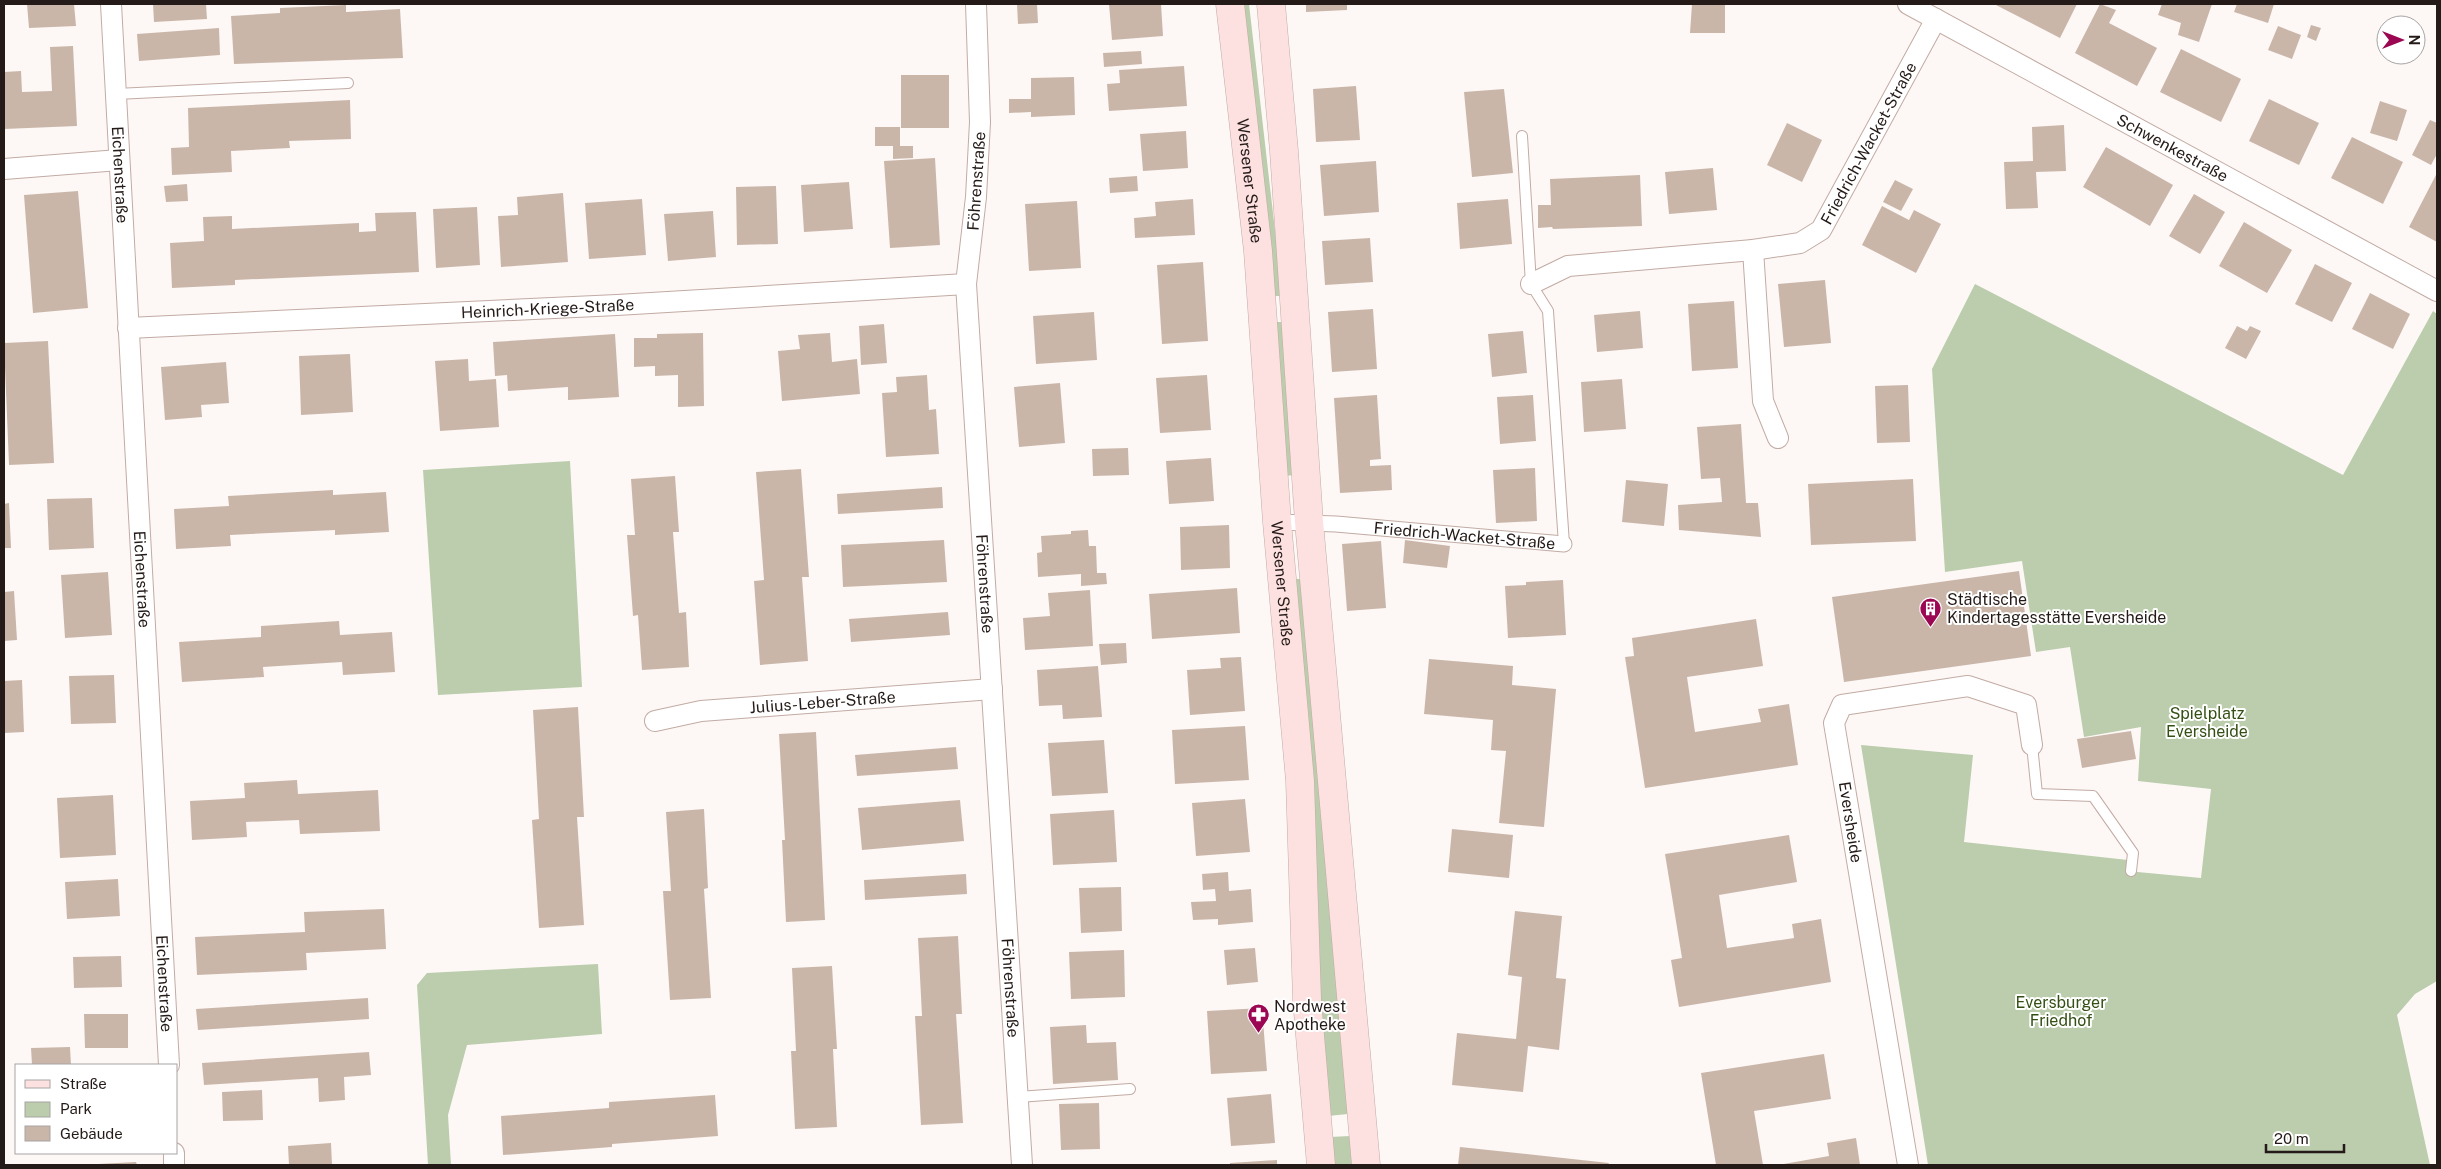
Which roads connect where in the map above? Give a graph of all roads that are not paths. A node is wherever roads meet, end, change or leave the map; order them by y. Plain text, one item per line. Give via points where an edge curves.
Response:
1 (111, 4) edge
2 (976, 4) edge
3 (1230, 4) edge
4 (1270, 4) edge
5 (1908, 4) edge
6 (1936, 19) junction
7 (348, 83) dead end
8 (116, 94) junction
9 (1522, 136) dead end
10 (119, 160) junction
11 (4, 169) edge
12 (1753, 250) junction
13 (966, 284) junction
14 (1532, 284) junction
15 (2437, 291) edge
16 (128, 328) junction
17 (1778, 438) dead end
18 (1277, 522) junction
19 (1309, 522) junction
20 (1564, 544) joint
21 (992, 689) junction
22 (654, 721) dead end
23 (2032, 745) joint
24 (2132, 871) dead end
25 (169, 1064) edge
26 (1130, 1089) dead end
27 (1018, 1097) junction
28 (1022, 1165) edge
29 (1321, 1165) edge
30 (1366, 1165) edge
31 (1908, 1165) edge

1 - 8 street, Eichenstraße
2 - 13 street, Föhrenstraße via 980,122
3 - 18 main road, Wersener Straße via 1258,251
4 - 19 main road, Wersener Straße via 1284,151
5 - 6 street, Schwenkestraße
6 - 12 street, Friedrich-Wacket-Straße via 1821,230 1800,243
6 - 15 street, Schwenkestraße
7 - 8 lane
8 - 10 street, Eichenstraße
9 - 14 lane, Friedrich-Wacket-Straße
10 - 11 street
10 - 16 street, Eichenstraße
12 - 14 street, Friedrich-Wacket-Straße via 1568,266
12 - 17 street via 1763,401
13 - 16 street, Heinrich-Kriege-Straße
13 - 21 street, Föhrenstraße
14 - 20 lane, Friedrich-Wacket-Straße via 1548,311
16 - 25 street, Eichenstraße
18 - 19 street, Friedrich-Wacket-Straße
18 - 29 main road, Wersener Straße via 1300,781 1307,1000
19 - 20 street, Friedrich-Wacket-Straße
19 - 30 main road, Wersener Straße
21 - 22 street, Julius-Leber-Straße via 709,710
21 - 27 street, Föhrenstraße
23 - 24 lane via 2037,794 2093,796 2133,853
23 - 31 street, Eversheide via 2026,705 1968,686 1842,705 1834,723
26 - 27 lane
27 - 28 street, Föhrenstraße

